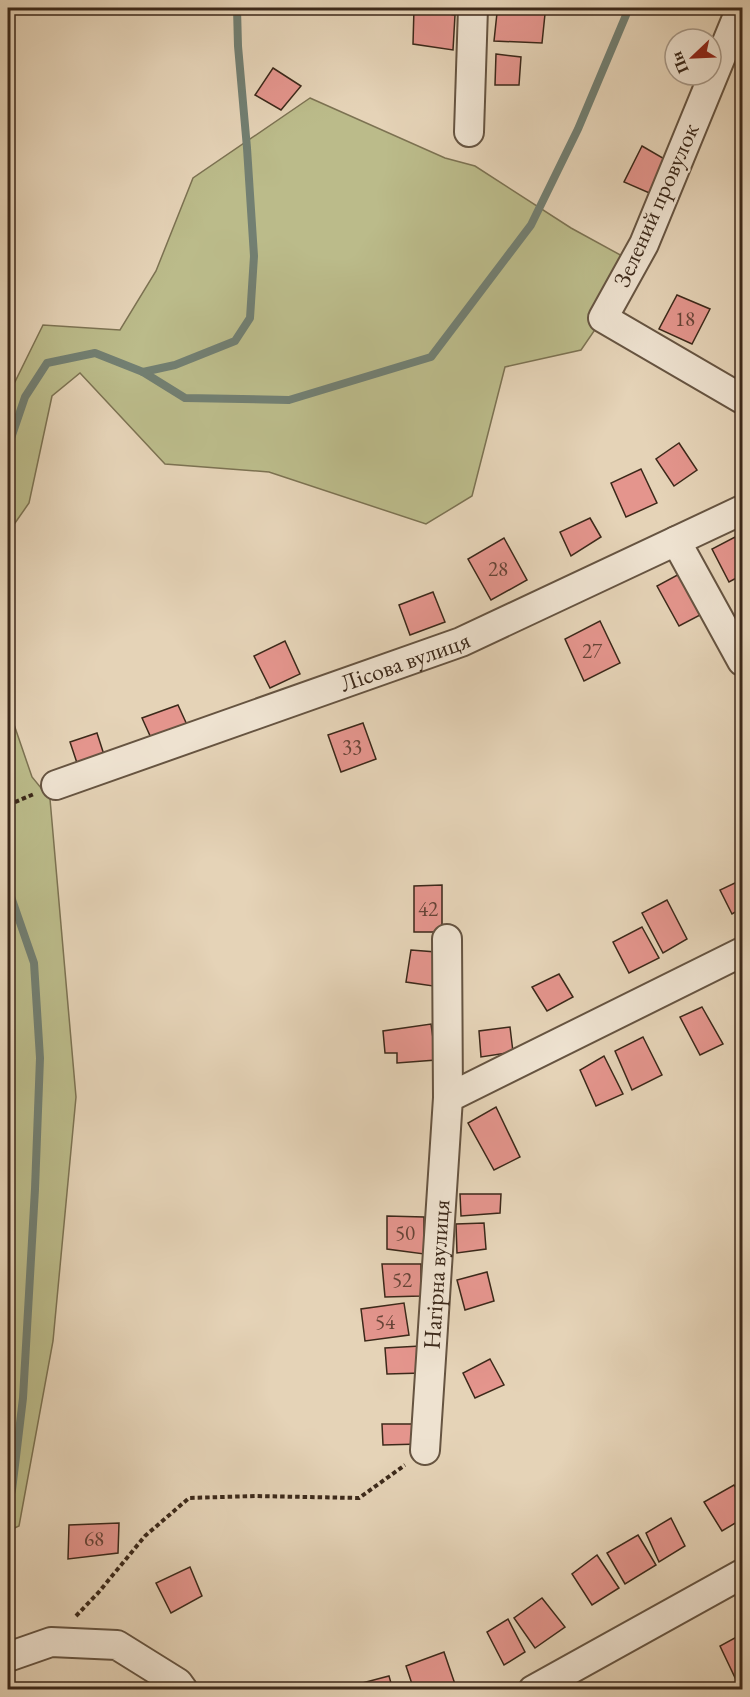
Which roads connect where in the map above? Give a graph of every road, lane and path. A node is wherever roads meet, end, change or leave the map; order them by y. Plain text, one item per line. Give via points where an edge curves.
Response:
1 (473, 8) edge
2 (741, 8) edge
3 (469, 132) dead end
4 (742, 399) edge
5 (742, 510) edge
6 (676, 541) junction
7 (742, 661) edge
8 (56, 785) dead end
9 (447, 939) dead end
10 (742, 952) edge
11 (448, 1098) junction
12 (425, 1450) joint
13 (742, 1574) edge
14 (51, 1642) junction
15 (8, 1657) edge
16 (183, 1689) edge
17 (533, 1689) edge

1 - 3 street
2 - 4 street, Зелений провулок via 644,244 603,318
5 - 6 street, Лісова вулиця
6 - 7 street
6 - 8 street, Лісова вулиця via 461,642
9 - 11 street, Нагірна вулиця
10 - 11 street
11 - 12 street, Нагірна вулиця
12 - 14 path via 359,1498 189,1498 145,1536
13 - 17 street
14 - 15 street
14 - 16 street via 117,1645

